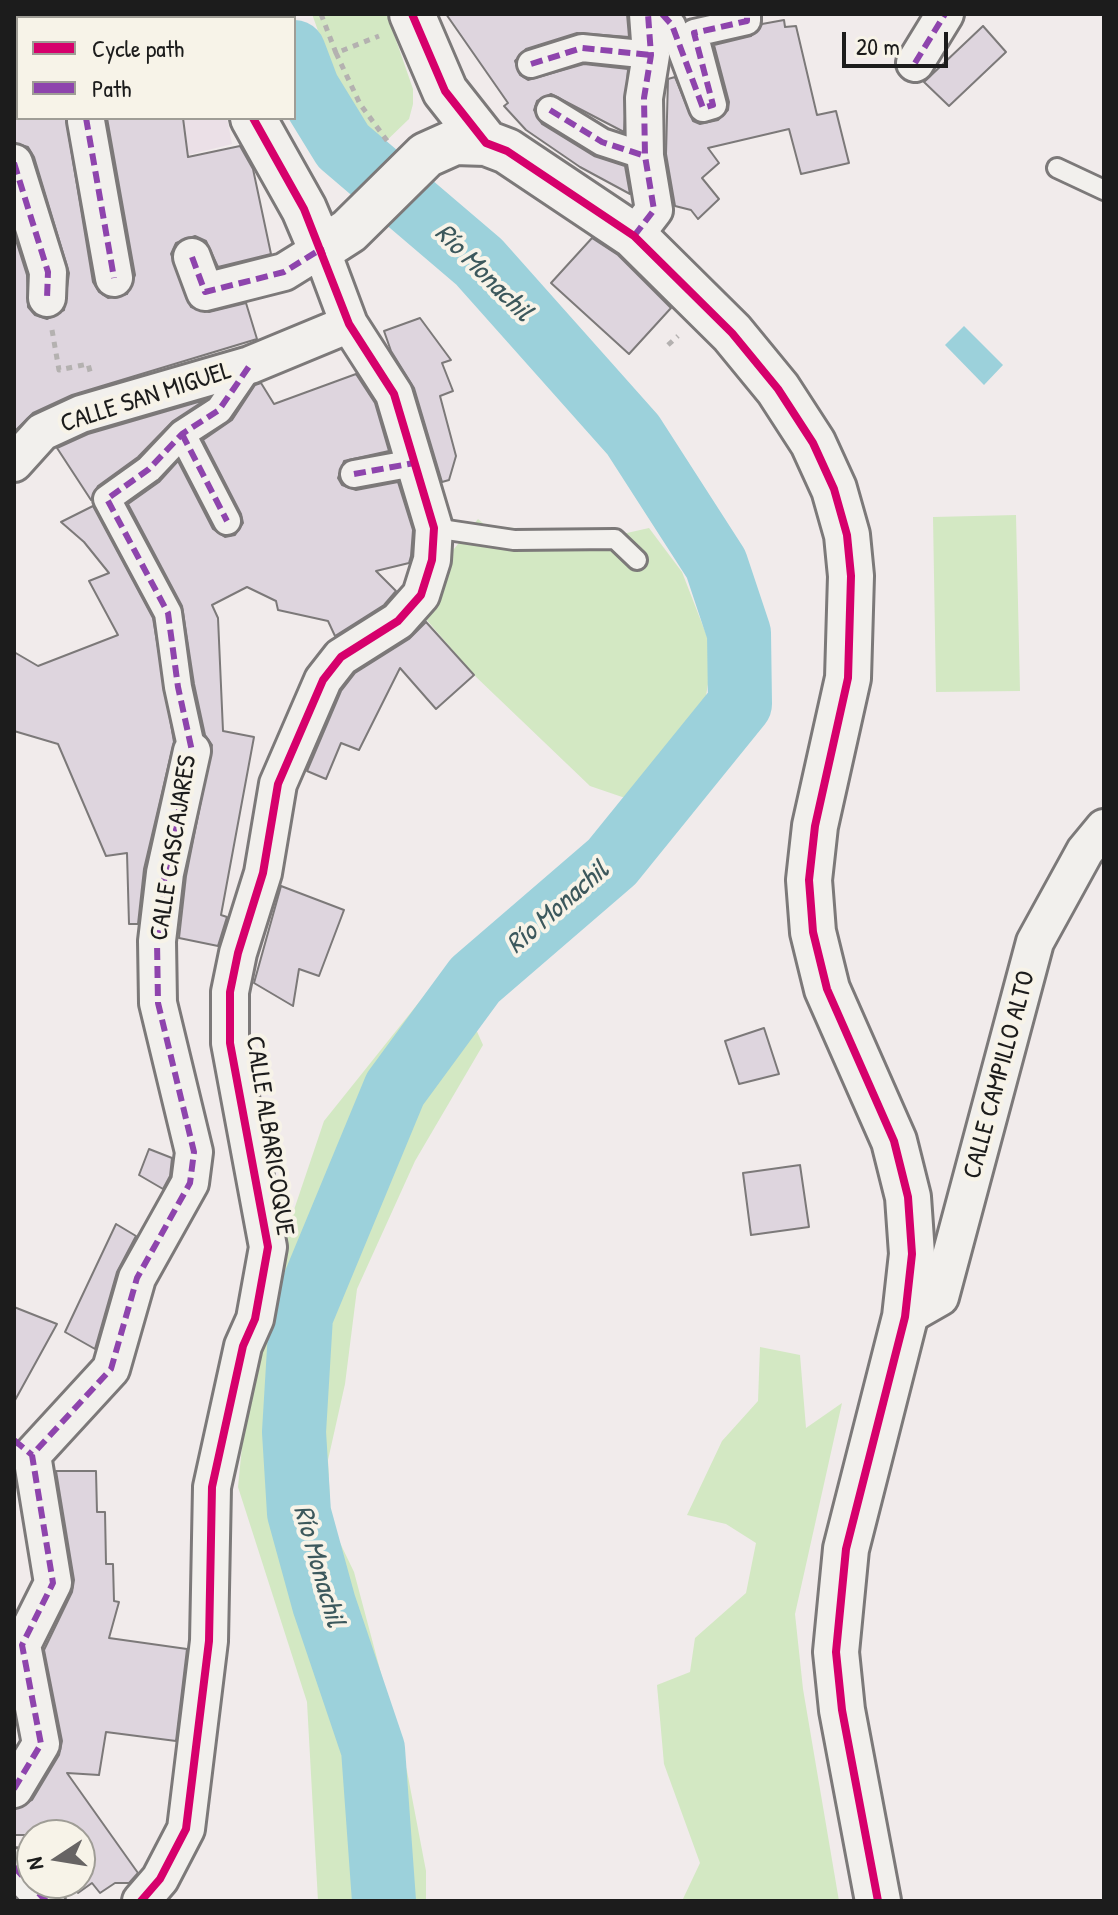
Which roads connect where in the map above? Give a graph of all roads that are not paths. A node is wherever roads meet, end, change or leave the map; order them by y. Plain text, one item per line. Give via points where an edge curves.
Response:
1 (648, 14) edge
2 (662, 14) edge
3 (747, 14) edge
4 (945, 14) edge
5 (396, 25) edge
6 (651, 55) junction
7 (915, 63) dead end
8 (531, 64) dead end
9 (445, 91) junction
10 (550, 110) dead end
11 (254, 120) edge
12 (86, 121) dead end
13 (486, 143) junction
14 (645, 156) junction
15 (406, 157) junction
16 (14, 163) edge
17 (1057, 168) dead end
18 (1104, 190) edge
19 (634, 236) junction
20 (321, 249) junction
21 (192, 257) dead end
22 (114, 278) dead end
23 (47, 298) road end
24 (349, 324) junction
25 (250, 365) junction
26 (182, 434) junction
27 (28, 436) edge
28 (14, 463) edge
29 (414, 463) junction
30 (354, 474) dead end
31 (227, 521) dead end
32 (434, 528) junction
33 (637, 560) dead end
34 (192, 751) joint
35 (1104, 828) edge
36 (905, 1317) junction
37 (23, 1448) edge
38 (14, 1789) edge
39 (14, 1867) edge
40 (46, 1901) edge
41 (141, 1901) edge
42 (878, 1901) edge

1 - 6 street
2 - 3 street via 672,25 703,108 713,105 694,33 747,21
4 - 7 street
5 - 9 street
6 - 8 street via 582,48
6 - 14 street via 644,98
9 - 13 street
9 - 15 street via 436,129
10 - 14 street via 602,142
11 - 20 street
12 - 22 street
13 - 15 street via 455,142
13 - 19 street via 507,151
14 - 19 street via 654,210
15 - 20 street via 364,216
16 - 23 street via 48,272
17 - 18 lane
19 - 36 street via 732,333 778,389 813,443 847,535 848,678 815,826 809,880 813,932 827,989 894,1141 908,1197 912,1254
20 - 21 street via 284,272 205,292
20 - 24 street, CALLE ALBARICOQUE
24 - 25 street, CALLE SAN MIGUEL
24 - 29 street, CALLE ALBARICOQUE via 394,394
25 - 26 street, CALLE CASCAJARES via 219,410
25 - 27 street, CALLE SAN MIGUEL via 81,414
26 - 31 street
26 - 34 street, CALLE CASCAJARES via 149,469 107,499 168,613
27 - 28 street, CALLE SAN MIGUEL
29 - 30 street
29 - 32 street, CALLE ALBARICOQUE
32 - 33 lane via 514,540 615,539
32 - 41 street, CALLE ALBARICOQUE via 432,560 421,595 398,621 341,657 323,680 278,784 263,873 238,953 230,992 230,1043 268,1247 212,1487 209,1641 186,1829 160,1879
34 - 37 street, CALLE CASCAJARES via 165,873 157,941 158,1003 194,1152 190,1183 137,1278 111,1369
35 - 36 street, CALLE CAMPILLO ALTO via 1085,851 1035,942 940,1297
36 - 42 street via 846,1549 836,1652
37 - 38 street, CALLE CASCAJARES via 53,1583 22,1645 41,1744
39 - 40 street

